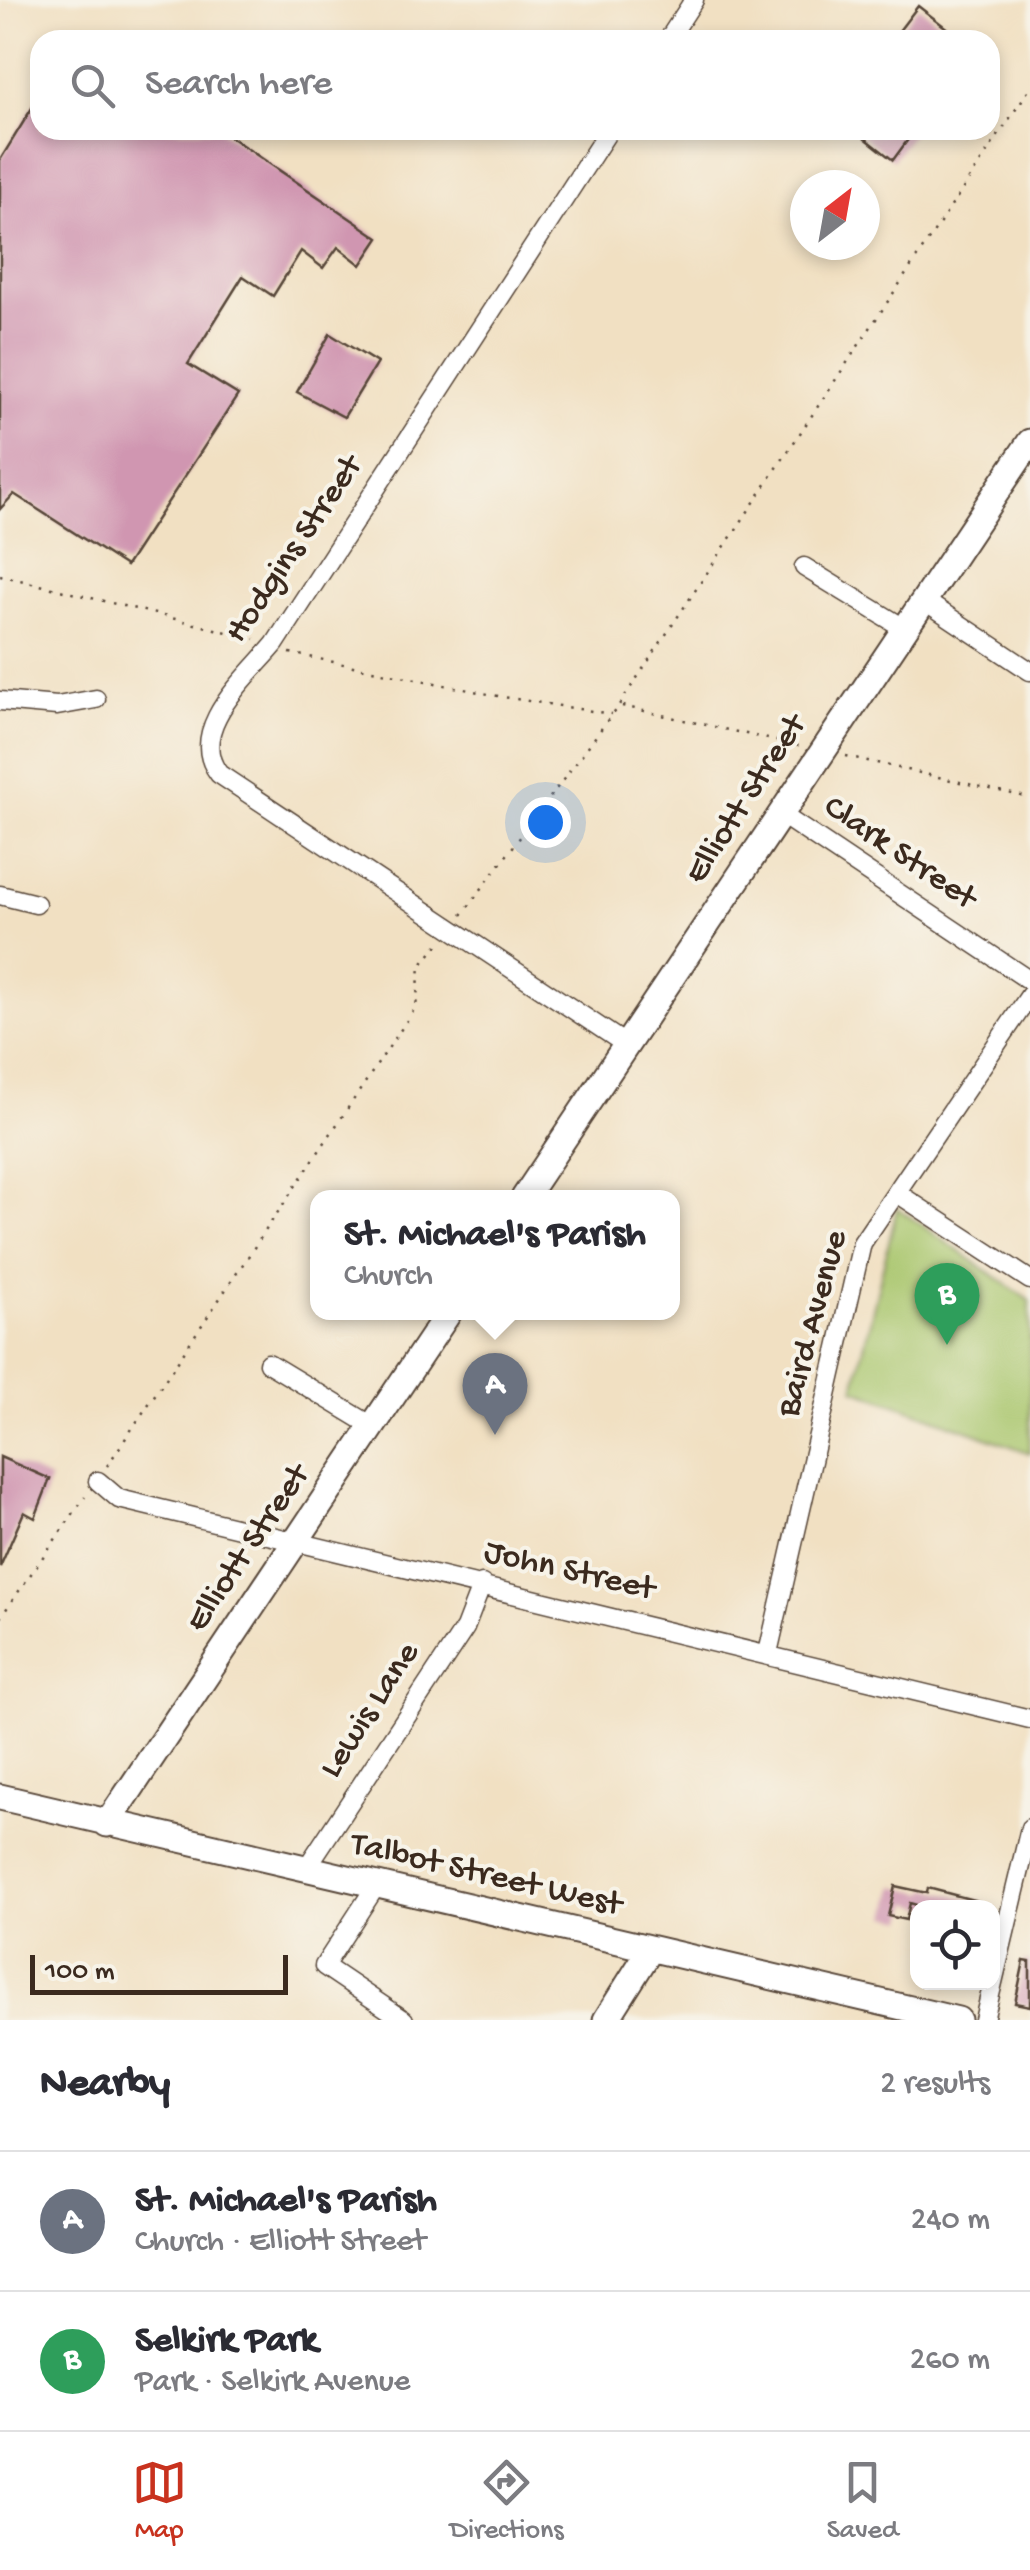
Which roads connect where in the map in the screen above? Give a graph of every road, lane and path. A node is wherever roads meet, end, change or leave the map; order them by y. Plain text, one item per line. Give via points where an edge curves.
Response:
1 (694, 0) edge
2 (674, 30) edge
3 (1030, 88) edge
4 (1000, 133) edge
5 (603, 140) edge
6 (995, 140) edge
7 (1030, 442) edge
8 (804, 567) dead end
9 (0, 576) edge
10 (922, 599) junction
11 (902, 626) junction
12 (275, 644) junction
13 (1030, 671) edge
14 (96, 699) dead end
15 (0, 702) edge
16 (619, 705) junction
17 (612, 714) junction
18 (822, 751) junction
19 (1030, 798) edge
20 (782, 815) junction
21 (0, 895) edge
22 (36, 904) dead end
23 (452, 929) junction
24 (1030, 981) edge
25 (1030, 995) edge
26 (625, 1044) junction
27 (529, 1190) edge
28 (897, 1192) junction
29 (1030, 1280) edge
30 (444, 1320) edge
31 (268, 1363) dead end
32 (374, 1427) junction
33 (98, 1481) junction
34 (294, 1544) junction
35 (482, 1584) junction
36 (0, 1618) edge
37 (768, 1653) junction
38 (1030, 1719) edge
39 (0, 1797) edge
40 (107, 1824) junction
41 (1030, 1828) edge
42 (305, 1870) junction
43 (376, 1886) junction
44 (650, 1950) junction
45 (404, 2020) edge
46 (606, 2020) edge
47 (958, 2020) edge
48 (984, 2020) edge

1 - 2 street
3 - 4 path
5 - 12 street, Hodgins Street
6 - 16 path
7 - 10 street, Elliott Street
8 - 11 street
9 - 12 path
10 - 11 street, Elliott Street
10 - 13 street
11 - 18 street, Elliott Street
12 - 17 path via 289,653
12 - 23 street, Hodgins Street via 224,705 206,744 209,760 219,774
14 - 15 street via 57,706
16 - 17 path
16 - 18 path
17 - 23 path
18 - 19 path
18 - 20 street, Elliott Street
20 - 24 street, Clark Street
20 - 26 street, Elliott Street
21 - 22 street
23 - 26 street
23 - 33 path via 420,967 416,1007
25 - 28 street, Baird Avenue
26 - 27 street, Elliott Street
28 - 29 street
28 - 37 street, Baird Avenue via 862,1243
30 - 32 street, Elliott Street
31 - 32 street
32 - 34 street, Elliott Street
33 - 34 street, John Street via 119,1499
33 - 36 path
34 - 35 street, John Street
34 - 40 street, Elliott Street
35 - 37 street, John Street
35 - 42 street, Lewis Lane via 465,1628
37 - 38 street, John Street
39 - 40 street, Talbot Street West
40 - 42 street, Talbot Street West
41 - 48 street
42 - 43 street, Talbot Street West
43 - 44 street, Talbot Street West
43 - 45 street via 324,1966
44 - 46 street
44 - 47 street, Talbot Street West

